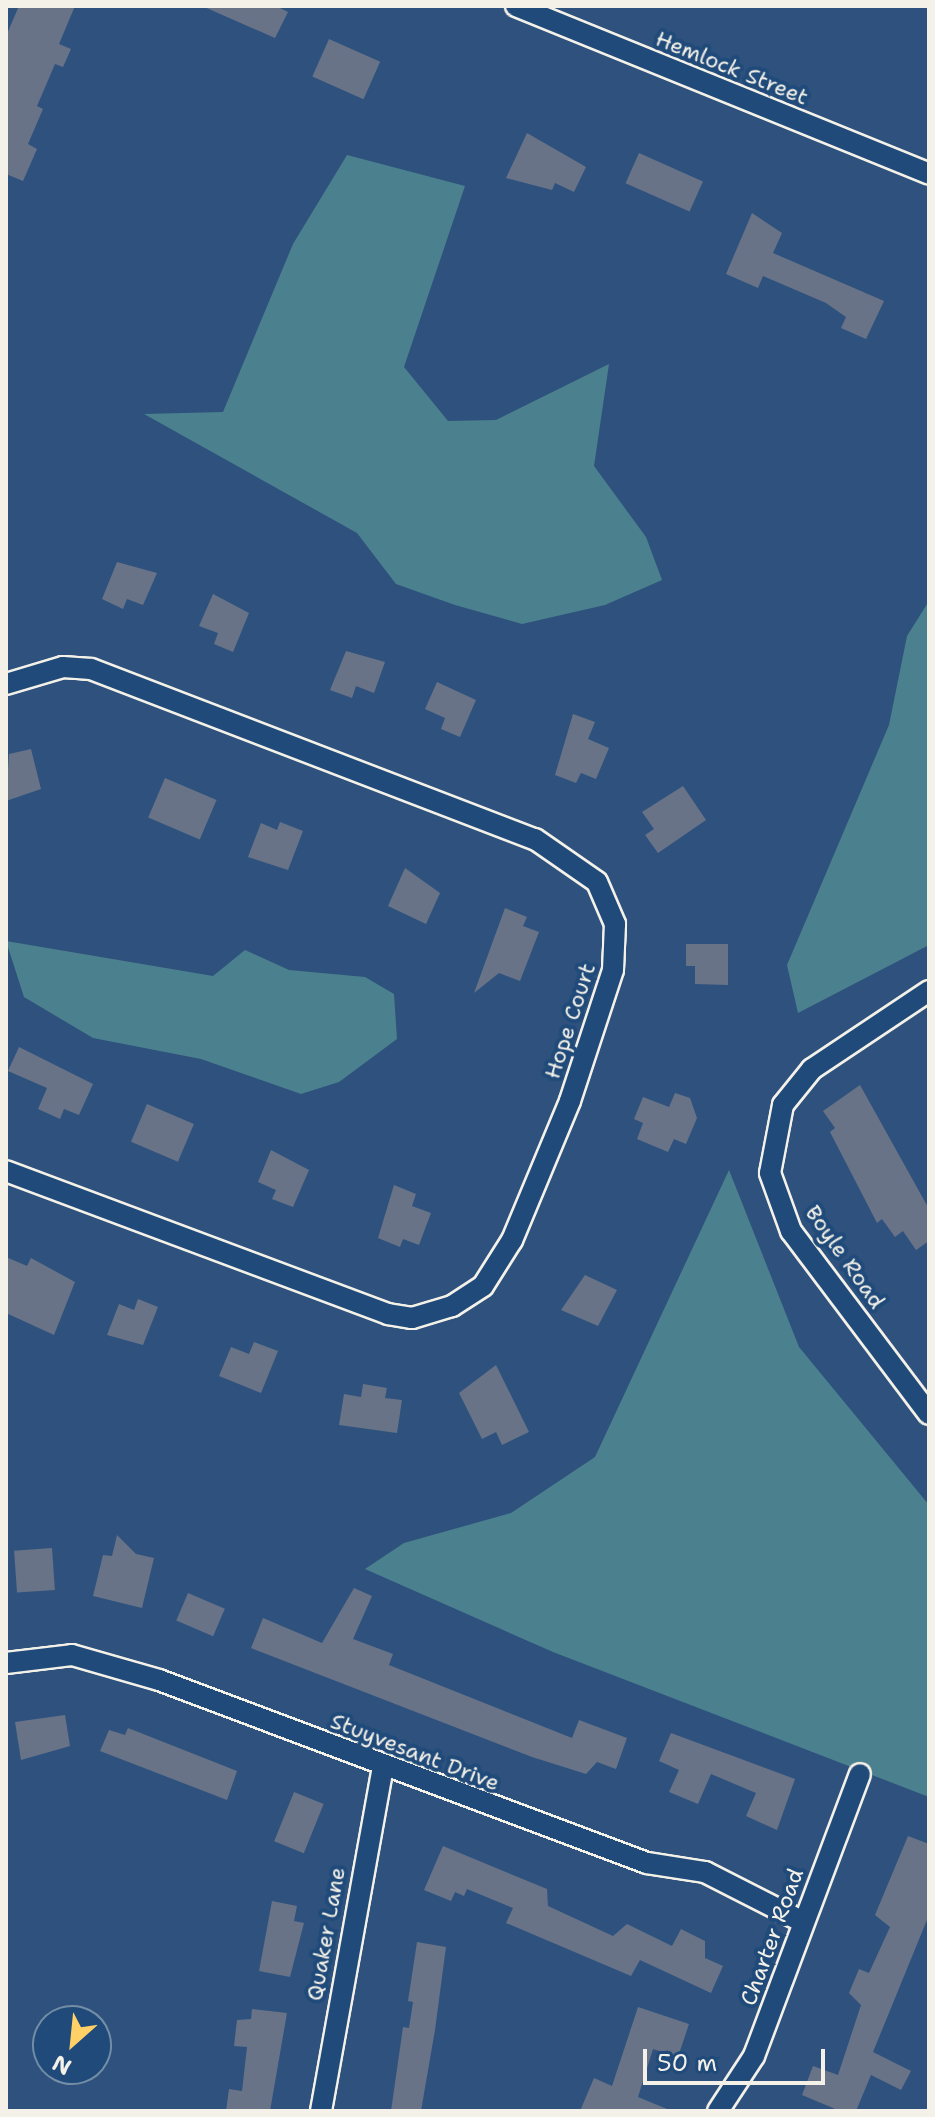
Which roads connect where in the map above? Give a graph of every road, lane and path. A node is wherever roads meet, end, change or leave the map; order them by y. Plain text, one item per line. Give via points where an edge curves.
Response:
1 (516, 6) edge
2 (929, 174) edge
3 (6, 684) edge
4 (929, 991) edge
5 (6, 1171) edge
6 (929, 1414) edge
7 (6, 1663) edge
8 (383, 1767) junction
9 (860, 1774) dead end
10 (801, 1921) junction
11 (321, 2111) edge
12 (718, 2111) edge

1 - 2 street, Hemlock Street
3 - 5 street, Hope Court via 43,670 91,669 535,839 597,882 615,924 613,970 570,1101 512,1240 483,1286 452,1306 412,1318 388,1314
4 - 6 street, Boyle Road via 812,1069 783,1105 770,1173 791,1231
7 - 8 street, Stuyvesant Drive via 72,1655 105,1663
8 - 10 street, Stuyvesant Drive via 647,1863 705,1872
8 - 11 street, Quaker Lane
9 - 10 street, Charter Road
10 - 12 street, Charter Road via 754,2056

